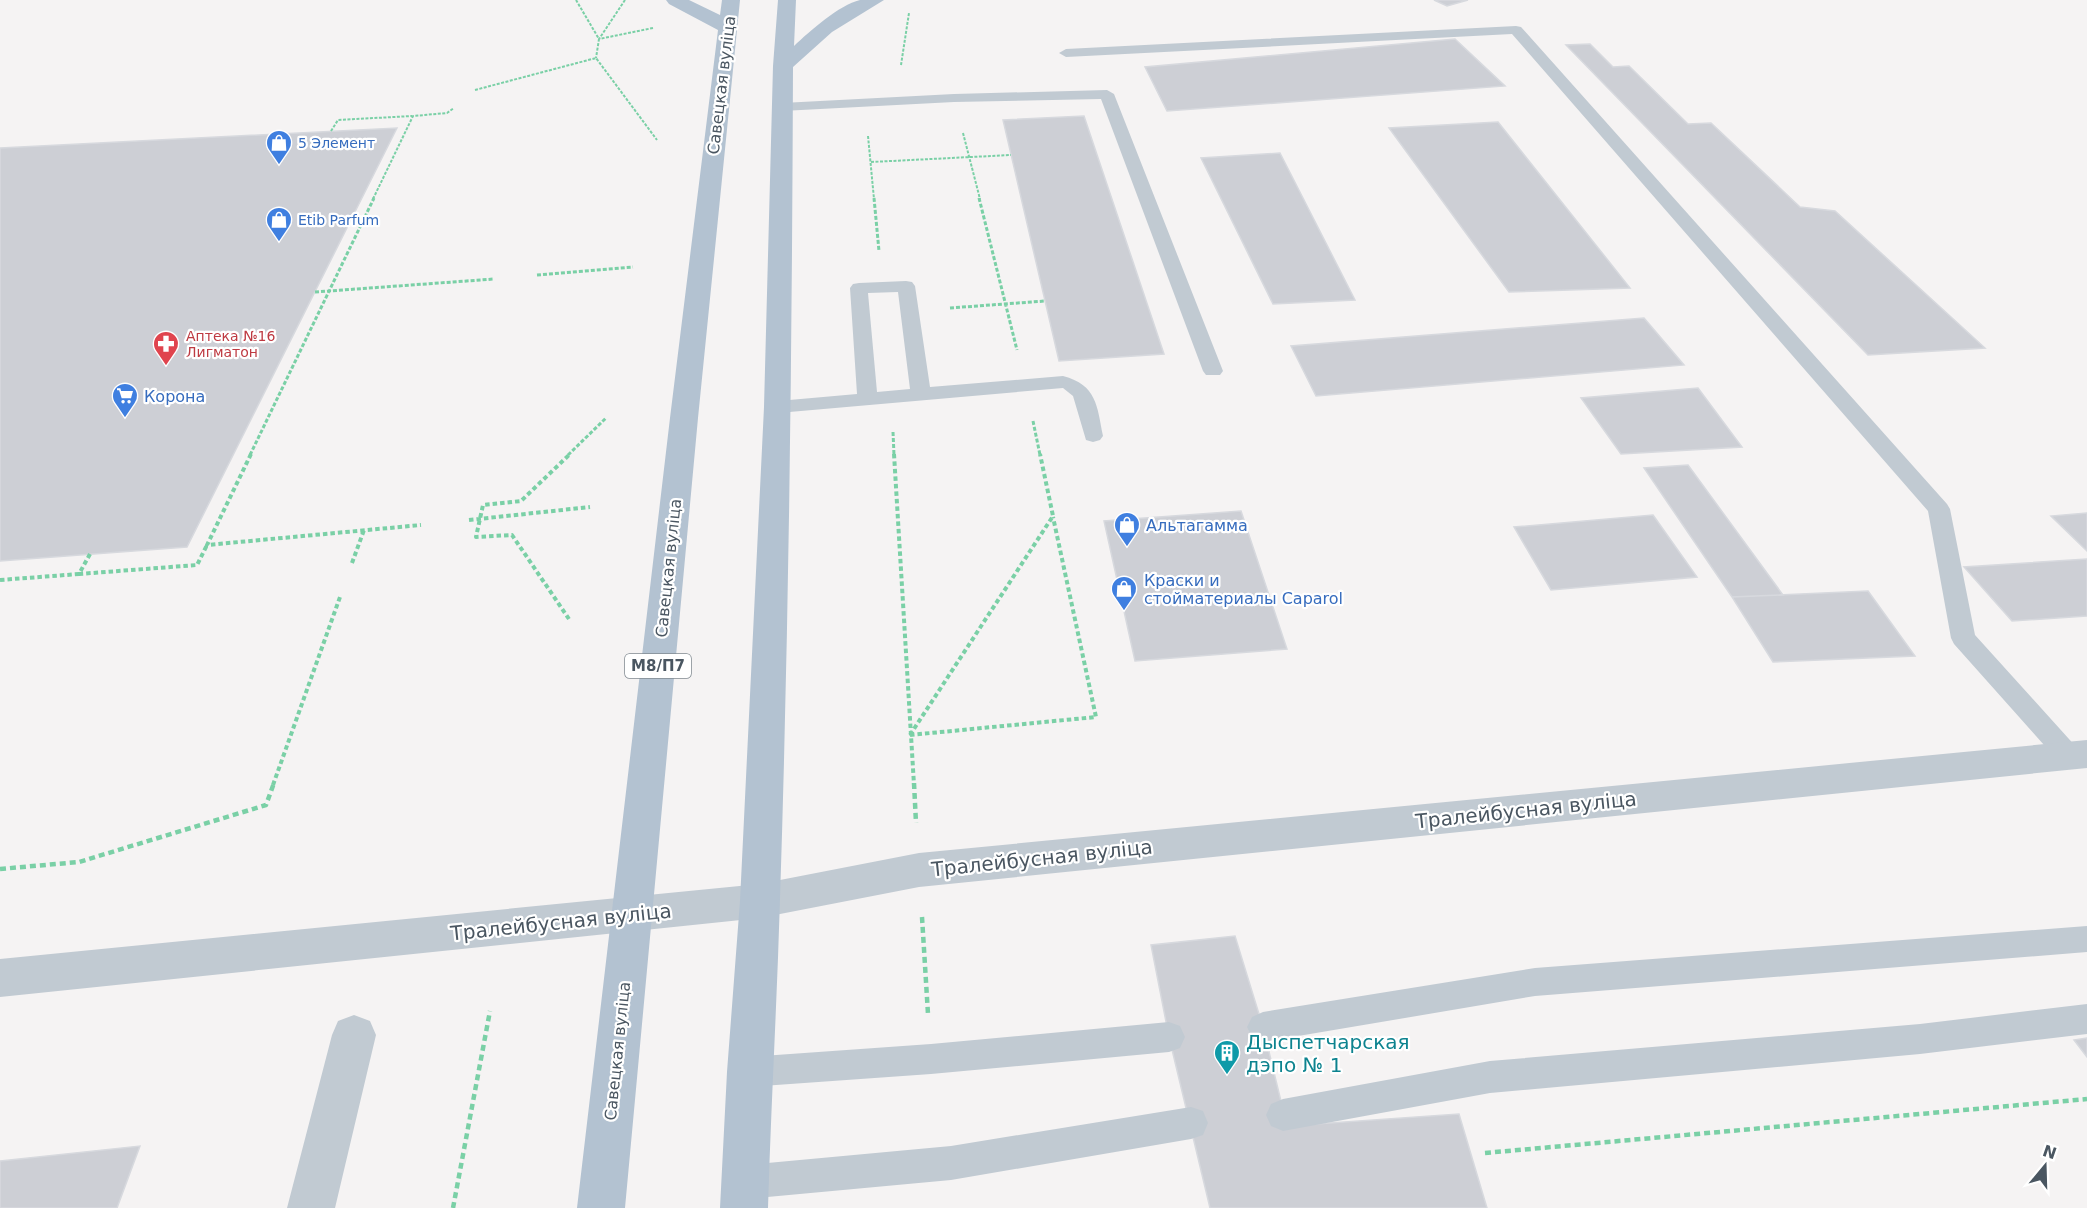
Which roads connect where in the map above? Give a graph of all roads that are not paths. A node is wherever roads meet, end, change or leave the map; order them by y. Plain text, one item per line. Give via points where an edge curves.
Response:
1 (675, 0) edge
2 (731, 0) edge
3 (787, 0) edge
4 (875, 0) edge
5 (728, 28) junction
6 (1066, 53) dead end
7 (783, 66) junction
8 (782, 107) junction
9 (1213, 371) dead end
10 (921, 394) junction
11 (867, 398) junction
12 (778, 407) junction
13 (1093, 436) dead end
14 (2078, 755) edge
15 (760, 901) junction
16 (632, 914) junction
17 (2087, 939) edge
18 (0, 978) edge
19 (2087, 1019) edge
20 (1263, 1027) dead end
21 (354, 1035) dead end
22 (1169, 1037) dead end
23 (748, 1072) junction
24 (1284, 1114) dead end
25 (1191, 1123) dead end
26 (744, 1195) edge
27 (311, 1208) edge
28 (601, 1208) edge

1 - 5 main road
2 - 5 main road, Савецкая вуліца / М8/П7
3 - 7 main road
4 - 7 main road via 823,28
5 - 16 main road, Савецкая вуліца / М8/П7
6 - 14 lane via 1516,30 1939,509 1964,638
7 - 8 main road
8 - 9 lane via 1107,94
8 - 12 main road
10 - 11 lane
10 - 11 lane via 906,286 859,288
10 - 13 lane via 1063,382 1082,391
11 - 12 lane
12 - 15 main road
14 - 15 street, Тралейбусная вуліца via 919,870
15 - 16 street, Тралейбусная вуліца
15 - 23 main road
16 - 18 street, Тралейбусная вуліца
16 - 28 main road, Савецкая вуліца / М8/П7
17 - 20 lane via 1535,982
19 - 24 lane via 1920,1040 1490,1077
21 - 27 street
22 - 23 lane
23 - 26 main road
25 - 26 lane

